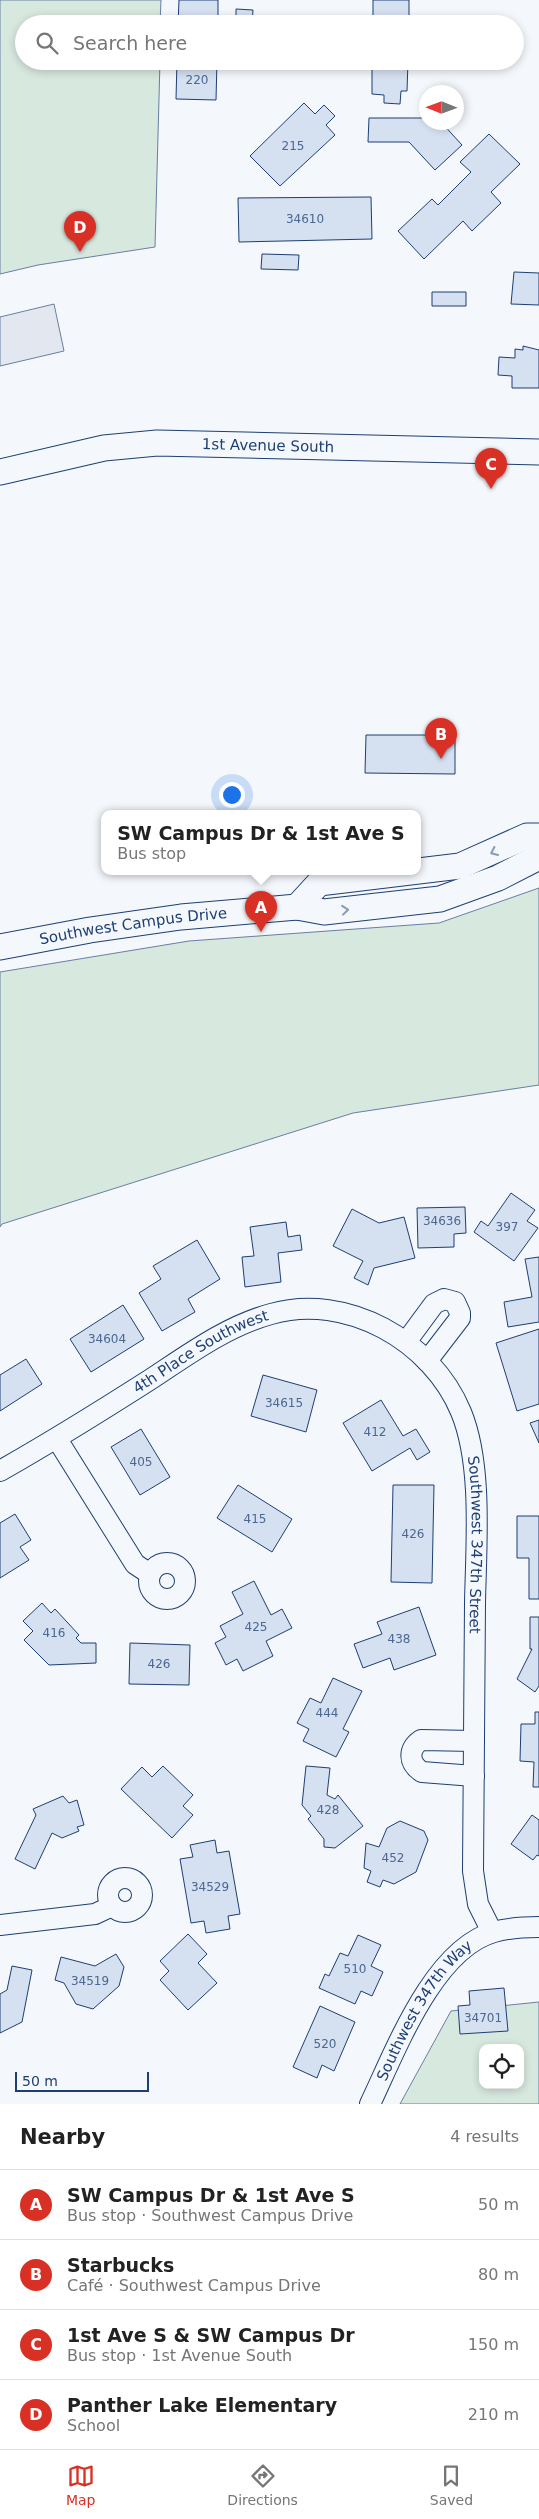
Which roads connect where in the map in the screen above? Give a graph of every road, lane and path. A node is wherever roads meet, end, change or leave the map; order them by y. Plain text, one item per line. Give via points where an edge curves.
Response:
1 (539, 452) edge
2 (0, 472) edge
3 (539, 836) edge
4 (539, 857) edge
5 (421, 871) edge
6 (385, 875) edge
7 (297, 907) junction
8 (0, 947) edge
9 (415, 1351) joint
10 (56, 1439) junction
11 (0, 1472) edge
12 (150, 1574) dead end
13 (474, 1741) junction
14 (474, 1776) junction
15 (112, 1906) dead end
16 (0, 1925) edge
17 (539, 1927) edge
18 (492, 1932) junction
19 (370, 2104) edge

1 - 2 main road, 1st Avenue South via 157,443 104,448
3 -> 5 main road via 527,836 460,866
7 -> 4 main road, Southwest Campus Drive via 324,912 440,898 498,878
6 -> 7 main road via 319,883
7 - 8 main road, Southwest Campus Drive via 181,917
9 - 10 street, 4th Place Southwest via 376,1325 341,1313 302,1309 271,1314 242,1324 210,1341
9 - 13 street, Southwest 347th Street via 451,1392 461,1412 473,1465
10 - 11 street, 4th Place Southwest
10 - 12 street via 135,1564
13 - 14 street, Southwest 347th Street
13 - 14 street via 421,1740 411,1756 416,1768 422,1772
14 - 18 street, Southwest 347th Street via 475,1891
15 - 16 street via 95,1914
17 - 18 street
18 - 19 street, Southwest 347th Way via 452,1959 430,1984

